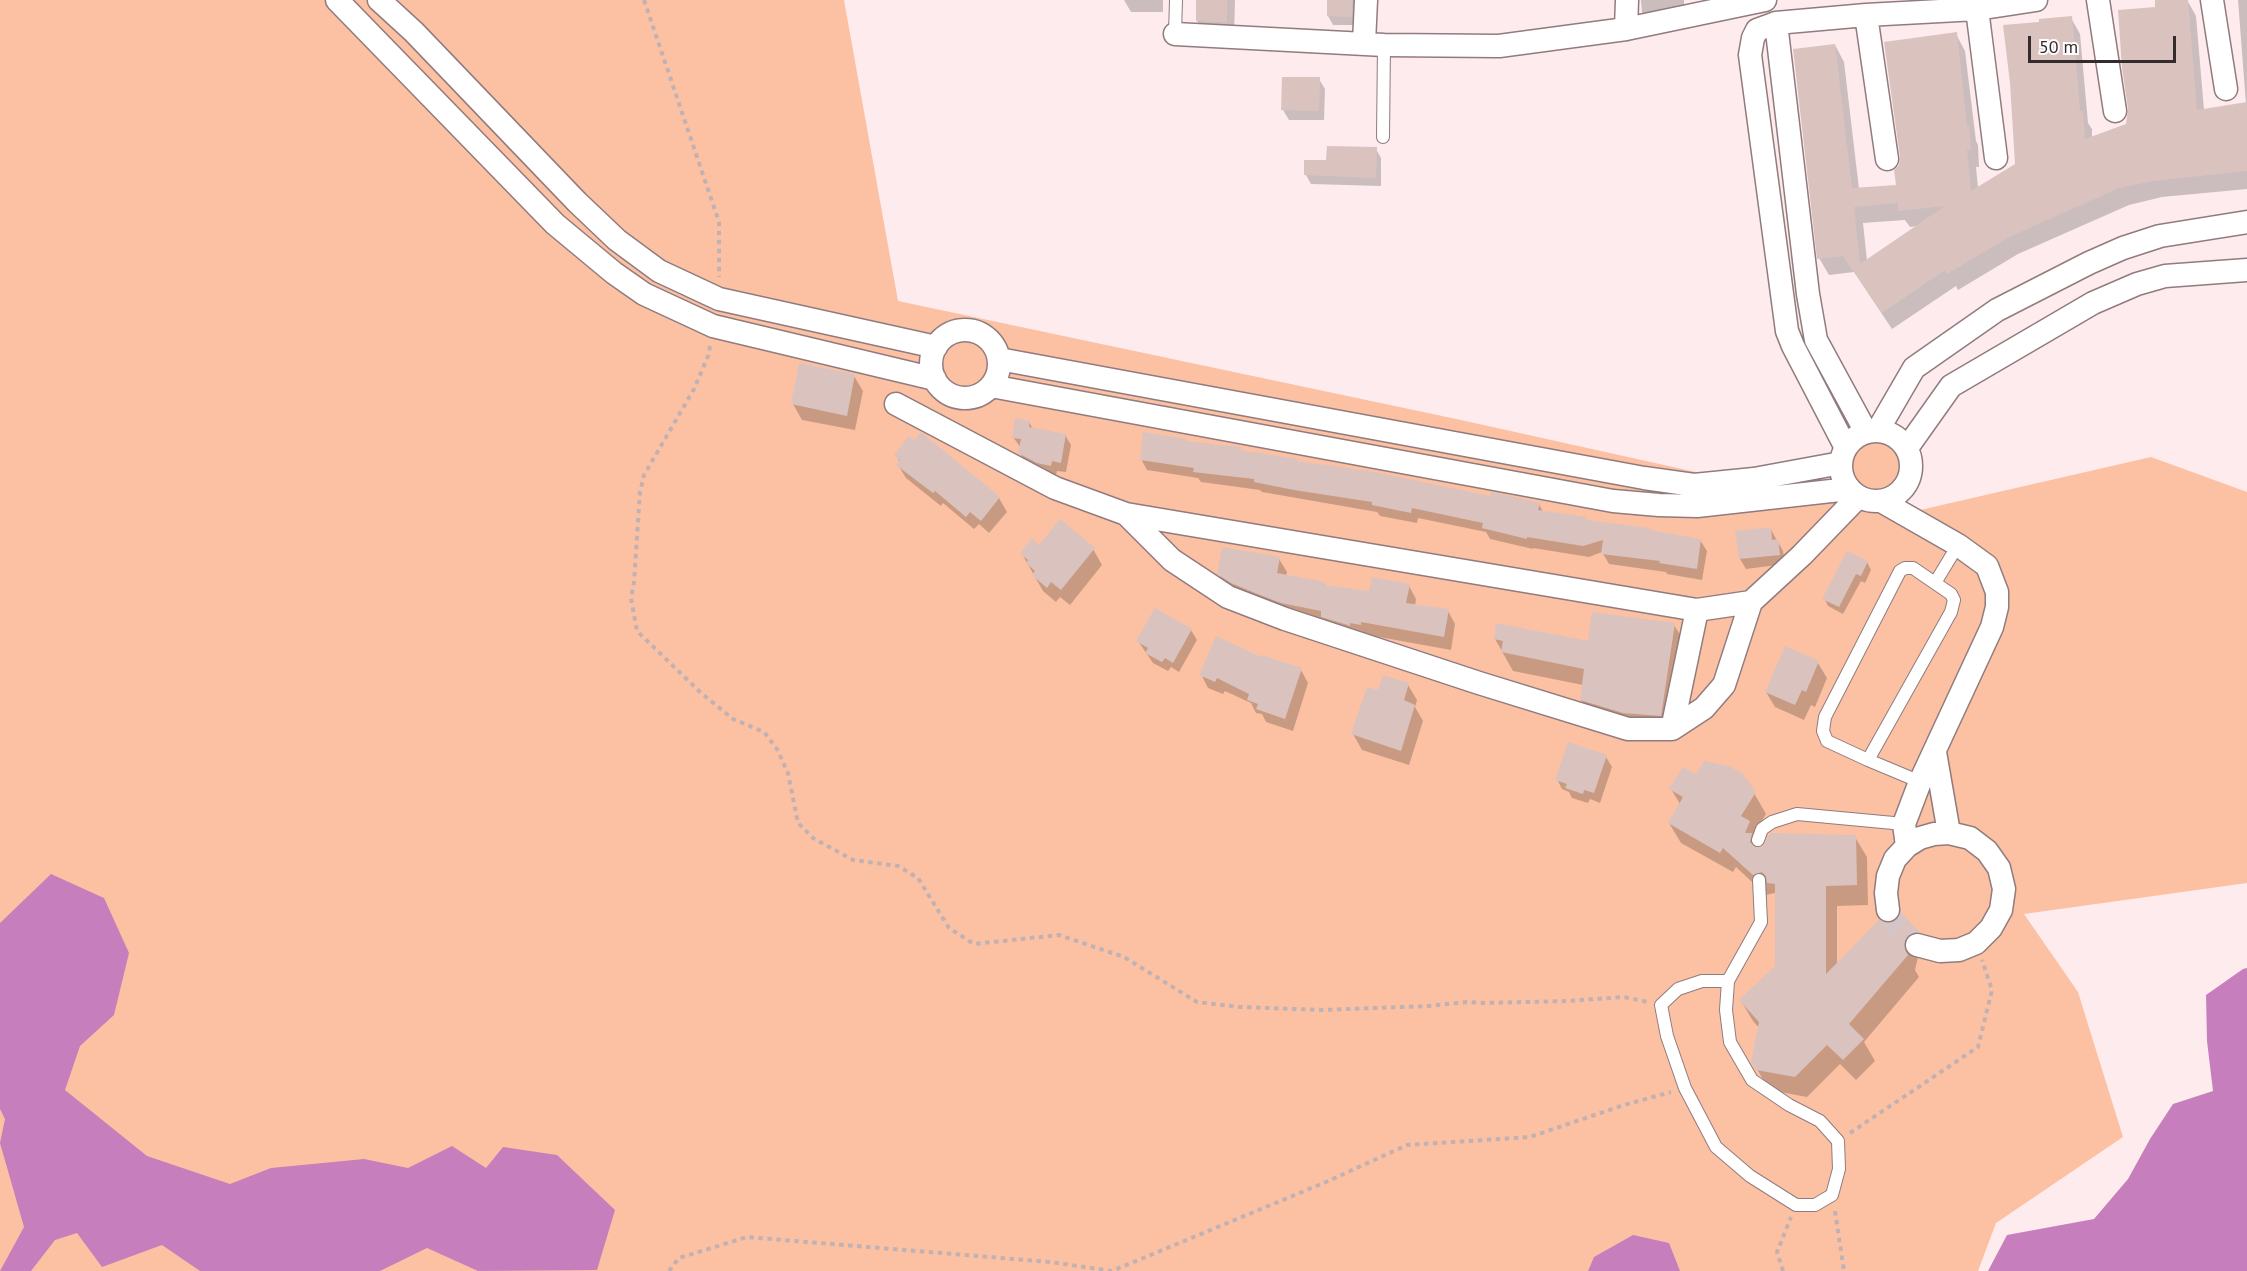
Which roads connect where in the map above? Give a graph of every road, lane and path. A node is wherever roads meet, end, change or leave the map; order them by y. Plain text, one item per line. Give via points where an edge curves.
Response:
1 (338, 0) edge
2 (379, 0) edge
3 (644, 0) edge
4 (1176, 0) edge
5 (1366, 0) edge
6 (1627, 0) edge
7 (1765, 0) edge
8 (2036, 0) edge
9 (2098, 0) edge
10 (2212, 0) edge
11 (1977, 9) junction
12 (1866, 15) junction
13 (1776, 23) junction
14 (1626, 29) junction
15 (1175, 34) joint
16 (1374, 44) junction
17 (2226, 89) dead end
18 (2115, 111) dead end
19 (1383, 137) dead end
20 (1887, 159) dead end
21 (1996, 159) dead end
22 (2247, 222) edge
23 (2247, 270) edge
24 (719, 299) junction
25 (714, 326) junction
26 (936, 347) junction
27 (999, 359) junction
28 (935, 379) junction
29 (991, 386) junction
30 (896, 404) dead end
31 (1872, 431) junction
32 (1907, 448) junction
33 (1843, 454) junction
34 (1854, 493) junction
35 (1881, 501) junction
36 (1126, 514) junction
37 (1958, 545) junction
38 (1935, 583) junction
39 (1751, 602) junction
40 (1696, 610) junction
41 (1672, 729) junction
42 (1935, 752) junction
43 (1868, 760) junction
44 (1920, 782) junction
45 (1943, 792) junction
46 (1904, 824) junction
47 (1949, 833) junction
48 (1758, 840) dead end
49 (1907, 846) junction
50 (1759, 880) dead end
51 (1888, 910) tunnel mouth
52 (1976, 943) junction
53 (1917, 945) tunnel mouth
54 (1728, 981) junction
55 (1661, 1005) junction
56 (1685, 1088) junction
57 (1838, 1141) junction
58 (1832, 1196) junction
59 (1796, 1205) junction
60 (669, 1271) edge
61 (1783, 1271) edge
62 (1844, 1271) edge

1 - 25 street via 555,224 644,294
2 - 24 street via 617,240 659,271
3 - 24 path via 719,222
4 - 15 lane
5 - 16 street
6 - 14 street
7 - 14 street
8 - 11 street
9 - 18 street
10 - 17 street
11 - 12 street
11 - 21 street
12 - 13 street
12 - 20 street
13 - 31 street via 1816,340
13 - 33 street via 1757,30 1750,55 1787,331
14 - 16 street via 1499,46
15 - 16 street
16 - 19 lane
22 - 31 street via 2160,236 2123,248 1997,310 1914,368
23 - 32 street via 2165,276 2093,303 1951,387
24 - 25 street
24 - 26 street
25 - 28 street
25 - 55 path via 708,356 694,389 644,475 631,598 637,632 732,719 764,732 788,773 798,823 813,838 853,860 898,866 918,878 949,928 974,944 1059,935 1124,957 1197,1002 1323,1010 1624,997
26 - 27 street via 951,333 972,331 989,341
26 - 28 street via 932,358
27 - 29 street
27 - 33 street via 1694,485 1754,479
28 - 29 street via 950,395 961,398 982,394
29 - 34 street via 1613,501 1697,506
30 - 36 street via 1055,488
31 - 32 street via 1889,433
31 - 33 street via 1856,437
32 - 35 street via 1911,459 1908,482 1892,498
33 - 34 street via 1843,480
34 - 35 street via 1869,501
34 - 39 street via 1802,555
35 - 37 street
36 - 40 street
36 - 41 street via 1172,560 1228,597 1285,619 1628,729
37 - 38 lane
37 - 42 street via 1987,567 1997,592 1997,607 1992,627
38 - 43 lane via 1951,594 1951,612
38 - 43 lane via 1913,568 1900,571 1825,717 1827,741
39 - 40 street
39 - 41 street via 1724,685 1704,708
40 - 41 street
42 - 44 street
42 - 45 street
43 - 44 lane
44 - 45 lane
44 - 46 street
45 - 47 street
46 - 48 lane via 1797,814 1772,822 1762,829
46 - 49 street
47 - 49 street via 1927,836
47 - 52 street via 1970,838 1987,850 1999,868 2004,889 2001,910
49 - 51 street via 1895,859 1888,876
50 - 54 lane via 1761,922
52 - 53 street via 1959,950 1940,951
52 - 57 path via 1992,990 1978,1047
54 - 55 lane via 1702,981 1678,989
54 - 57 lane via 1730,1042 1752,1080 1820,1121
55 - 56 lane
56 - 59 lane via 1716,1147 1750,1176
56 - 60 path via 1530,1137 1407,1145 1112,1271 1050,1262 747,1238 679,1258
57 - 58 lane via 1839,1169
58 - 59 lane via 1815,1205
58 - 62 path
59 - 61 path via 1777,1252

